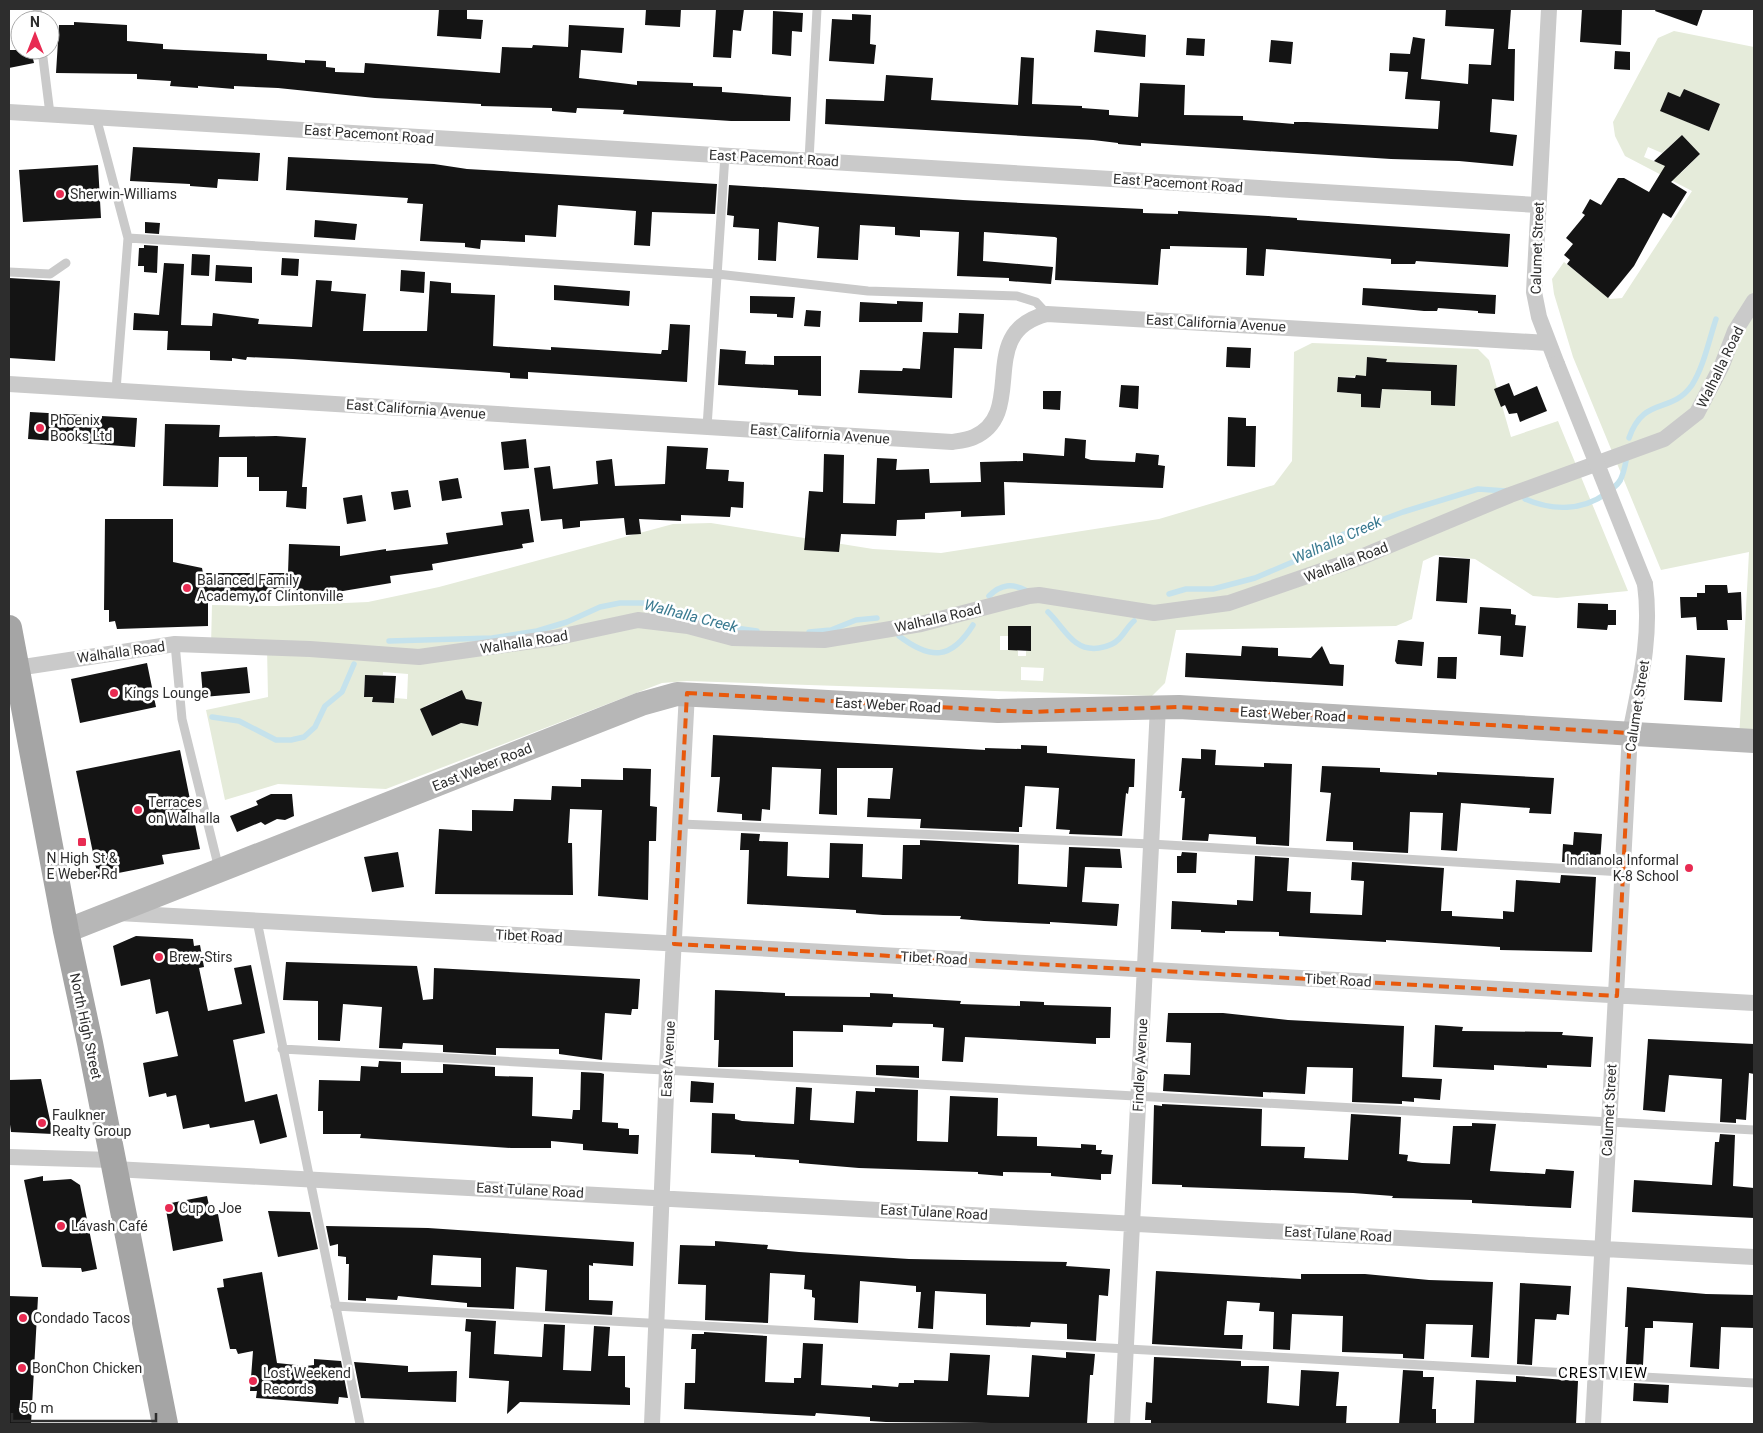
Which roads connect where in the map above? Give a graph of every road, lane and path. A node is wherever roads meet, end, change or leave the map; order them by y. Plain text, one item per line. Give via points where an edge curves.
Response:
1 (817, 9) edge
2 (1549, 9) edge
3 (43, 60) edge
4 (9, 112) edge
5 (50, 114) junction
6 (96, 117) junction
7 (725, 155) junction
8 (809, 160) junction
9 (1538, 204) junction
10 (128, 238) junction
11 (66, 263) dead end
12 (9, 272) edge
13 (717, 274) junction
14 (1754, 301) edge
15 (1047, 314) junction
16 (1548, 343) junction
17 (9, 384) edge
18 (116, 390) junction
19 (707, 427) junction
20 (10, 637) edge
21 (175, 644) junction
22 (17, 668) junction
23 (687, 693) junction
24 (1158, 707) junction
25 (1630, 734) junction
26 (1754, 741) edge
27 (681, 824) junction
28 (1151, 844) junction
29 (219, 871) junction
30 (1623, 872) junction
31 (113, 913) junction
32 (257, 921) junction
33 (66, 932) junction
34 (674, 944) junction
35 (1145, 970) junction
36 (1616, 996) junction
37 (1754, 1003) edge
38 (282, 1049) junction
39 (667, 1070) junction
40 (1138, 1096) junction
41 (1608, 1122) junction
42 (1754, 1130) edge
43 (9, 1157) edge
44 (113, 1164) junction
45 (309, 1178) junction
46 (663, 1197) junction
47 (1132, 1223) junction
48 (1601, 1248) junction
49 (1754, 1257) edge
50 (335, 1306) junction
51 (657, 1323) junction
52 (1126, 1349) junction
53 (1596, 1374) junction
54 (1754, 1383) edge
55 (165, 1424) edge
56 (360, 1424) edge
57 (652, 1424) edge
58 (1122, 1424) edge
59 (1593, 1424) edge

1 - 8 lane
2 - 9 street, Calumet Street
3 - 5 lane
4 - 5 street, East Pacemont Road
5 - 6 street, East Pacemont Road
6 - 7 street, East Pacemont Road
6 - 10 lane
7 - 8 street, East Pacemont Road
7 - 13 lane
8 - 9 street, East Pacemont Road
9 - 16 street, Calumet Street via 1534,292
10 - 13 lane
10 - 18 lane
11 - 12 lane via 50,274
13 - 15 lane via 868,291 1017,296 1036,302
13 - 19 lane
14 - 21 street, Walhalla Road via 1735,331 1722,365 1697,413 1664,439 1510,495 1359,558 1230,604 1154,613 1039,595 921,624 824,640 733,638 688,626 638,620 554,638 419,657
15 - 16 street, East California Avenue
15 - 19 street, East California Avenue via 1032,317 1014,332 1005,354 1002,399 993,421 975,437 952,442
16 - 25 street, Calumet Street, bridge via 1645,584 1648,631
17 - 18 street, East California Avenue
18 - 19 street, East California Avenue
20 - 22 main road, North High Street
21 - 22 street, Walhalla Road
21 - 29 lane via 182,718
22 - 33 main road, North High Street
23 - 24 street, East Weber Road via 998,711
23 - 27 street, East Avenue
23 - 29 street, East Weber Road via 641,704
24 - 25 street, East Weber Road
24 - 28 street, Findley Avenue
25 - 26 street, East Weber Road
25 - 30 street, Calumet Street
27 - 28 lane
27 - 34 street, East Avenue
28 - 30 lane
28 - 35 street, Findley Avenue
29 - 31 street, East Weber Road
30 - 36 street, Calumet Street
31 - 32 street, Tibet Road
31 - 33 street, East Weber Road
32 - 34 street, Tibet Road
32 - 38 lane
33 - 44 main road, North High Street
34 - 35 street, Tibet Road
34 - 39 street, East Avenue
35 - 36 street, Tibet Road
35 - 40 street, Findley Avenue
36 - 37 street, Tibet Road
36 - 41 street, Calumet Street
38 - 39 lane
38 - 45 lane
39 - 40 lane
39 - 46 street, East Avenue
40 - 41 lane
40 - 47 street, Findley Avenue
41 - 42 lane
41 - 48 street, Calumet Street
43 - 44 street, East Tulane Road
44 - 45 street, East Tulane Road
44 - 55 main road, North High Street
45 - 46 street, East Tulane Road
45 - 50 lane
46 - 47 street, East Tulane Road
46 - 51 street, East Avenue
47 - 48 street, East Tulane Road
47 - 52 street, Findley Avenue
48 - 49 street, East Tulane Road
48 - 53 street, Calumet Street
50 - 51 lane
50 - 56 lane
51 - 52 lane
51 - 57 street, East Avenue
52 - 53 lane
52 - 58 street, Findley Avenue
53 - 54 lane
53 - 59 street, Calumet Street

